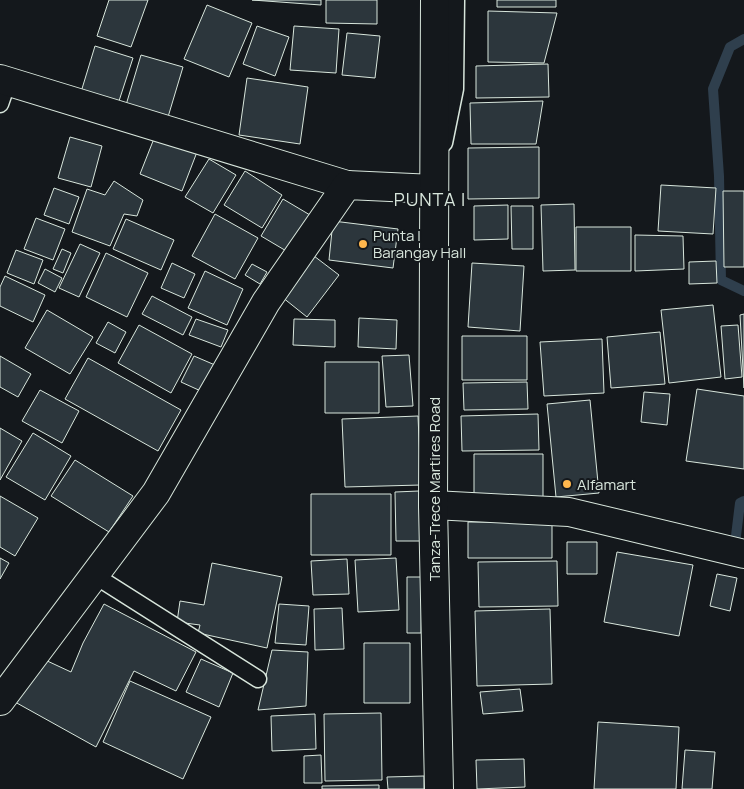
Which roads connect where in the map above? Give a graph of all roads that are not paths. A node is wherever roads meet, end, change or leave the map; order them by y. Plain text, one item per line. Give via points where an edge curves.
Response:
1 (435, 0) edge
2 (456, 0) edge
3 (3, 88) edge
4 (347, 185) junction
5 (434, 190) junction
6 (433, 505) junction
7 (744, 554) edge
8 (94, 575) junction
9 (258, 679) dead end
10 (0, 701) edge
11 (439, 789) edge

1 - 5 main road, Tanza-Trece Martires Road
2 - 5 lane, Tanza-Trece Martires Road via 455,89
3 - 4 main road
4 - 5 main road
4 - 8 main road via 266,302 156,492
5 - 6 main road, Tanza-Trece Martires Road
6 - 7 main road via 569,512
6 - 11 main road, Tanza-Trece Martires Road
8 - 9 lane
8 - 10 main road

